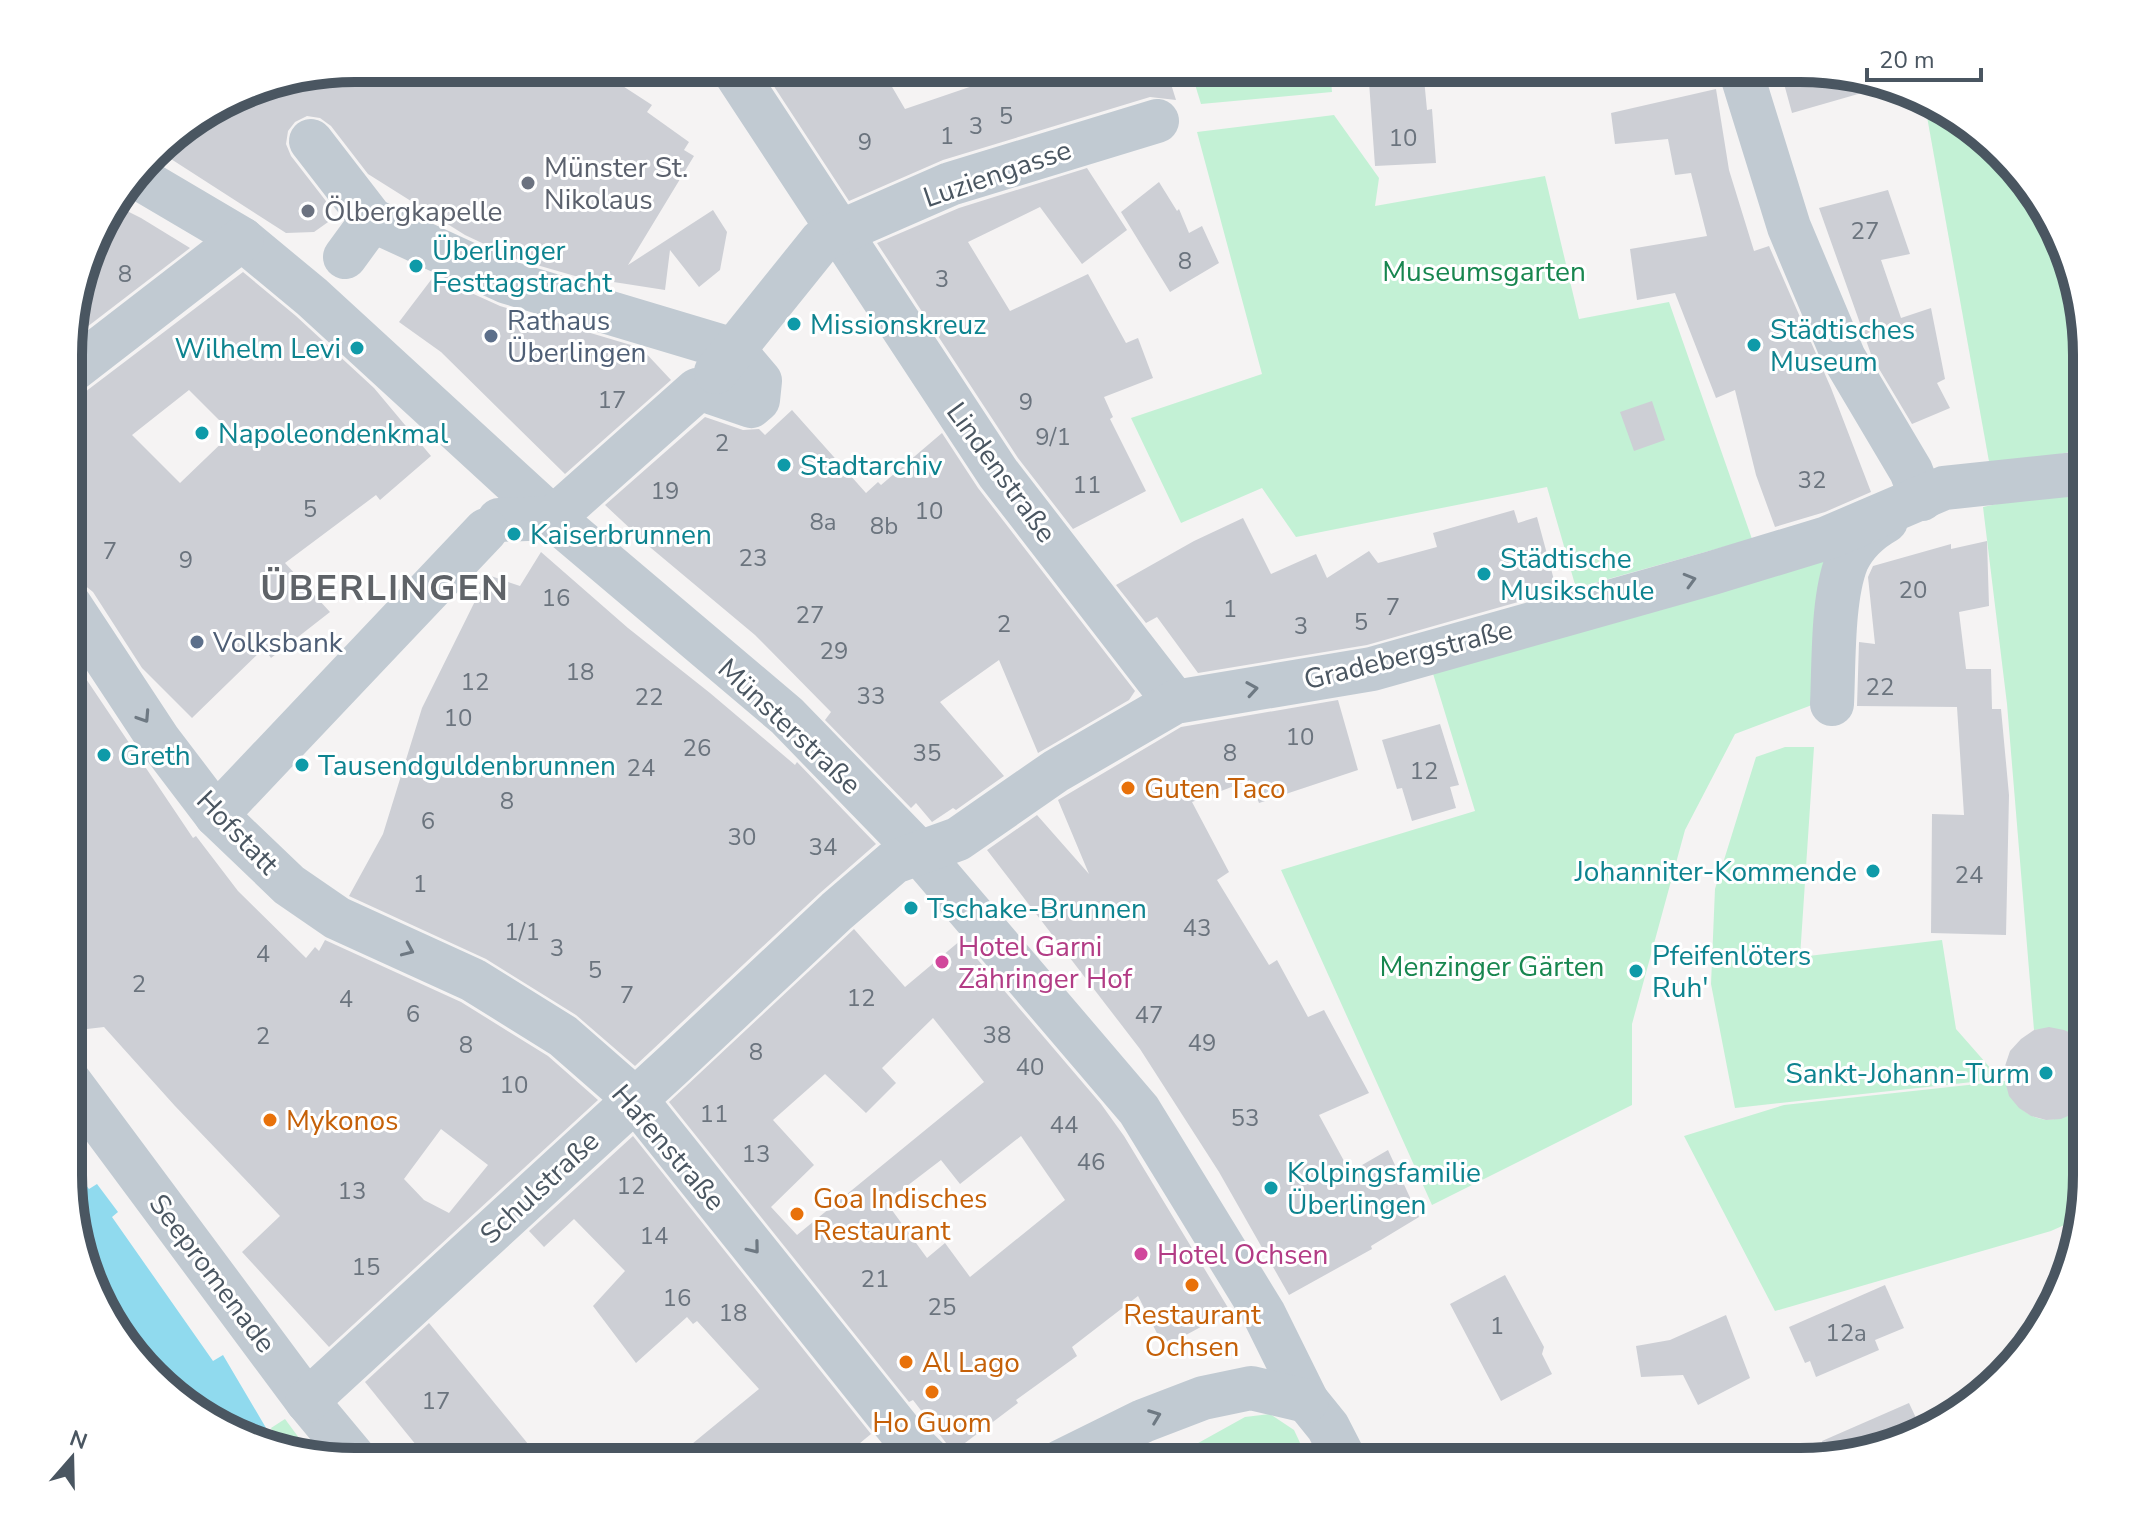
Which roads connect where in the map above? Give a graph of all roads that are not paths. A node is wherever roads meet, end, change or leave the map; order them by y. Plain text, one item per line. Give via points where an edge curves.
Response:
1 (742, 83) edge
2 (1744, 83) edge
3 (1157, 121) dead end
4 (311, 141) dead end
5 (145, 182) edge
6 (372, 220) junction
7 (840, 234) junction
8 (242, 239) junction
9 (345, 257) dead end
10 (82, 363) edge
11 (712, 374) junction
12 (2072, 474) edge
13 (1922, 499) junction
14 (553, 518) junction
15 (82, 623) edge
16 (1175, 702) junction
17 (1832, 704) dead end
18 (216, 815) junction
19 (918, 851) junction
20 (337, 918) joint
21 (83, 1099) edge
22 (635, 1099) junction
23 (307, 1401) junction
24 (1307, 1401) junction
25 (345, 1447) edge
26 (916, 1447) edge
27 (1089, 1448) edge
28 (1339, 1448) edge

1 - 7 street, Lindenstraße
2 - 13 street via 1789,227 1844,358
3 - 7 street, Luziengasse via 950,184
4 - 6 street
5 - 8 street, Münsterstraße
6 - 9 street
6 - 11 street
7 - 11 street, Luziengasse via 822,240
7 - 16 street, Lindenstraße via 998,473
8 - 10 street
8 - 14 street, Münsterstraße
11 - 14 street, Luziengasse
12 - 13 street, Gradebergstraße via 1944,488
16 -> 13 street, Gradebergstraße via 1387,665 1813,542
13 - 17 street, Gradebergstraße via 1870,530 1848,559 1839,596
14 - 18 street via 492,525
14 - 19 street, Münsterstraße via 787,716
15 -> 18 street, Hofstatt
16 - 19 street, Gradebergstraße via 1056,771 958,839
18 - 20 street, Hofstatt via 289,885
19 - 22 street, Schulstraße via 894,862 848,901
19 - 24 street, Münsterstraße via 1139,1110 1264,1314
20 -> 22 street, Hafenstraße via 473,980 563,1036
21 - 23 street, Seepromenade
22 - 23 street, Schulstraße
22 -> 26 street, Hafenstraße
23 - 25 street, Seepromenade
27 -> 24 street via 1203,1398 1251,1388
24 - 28 street, Münsterstraße

